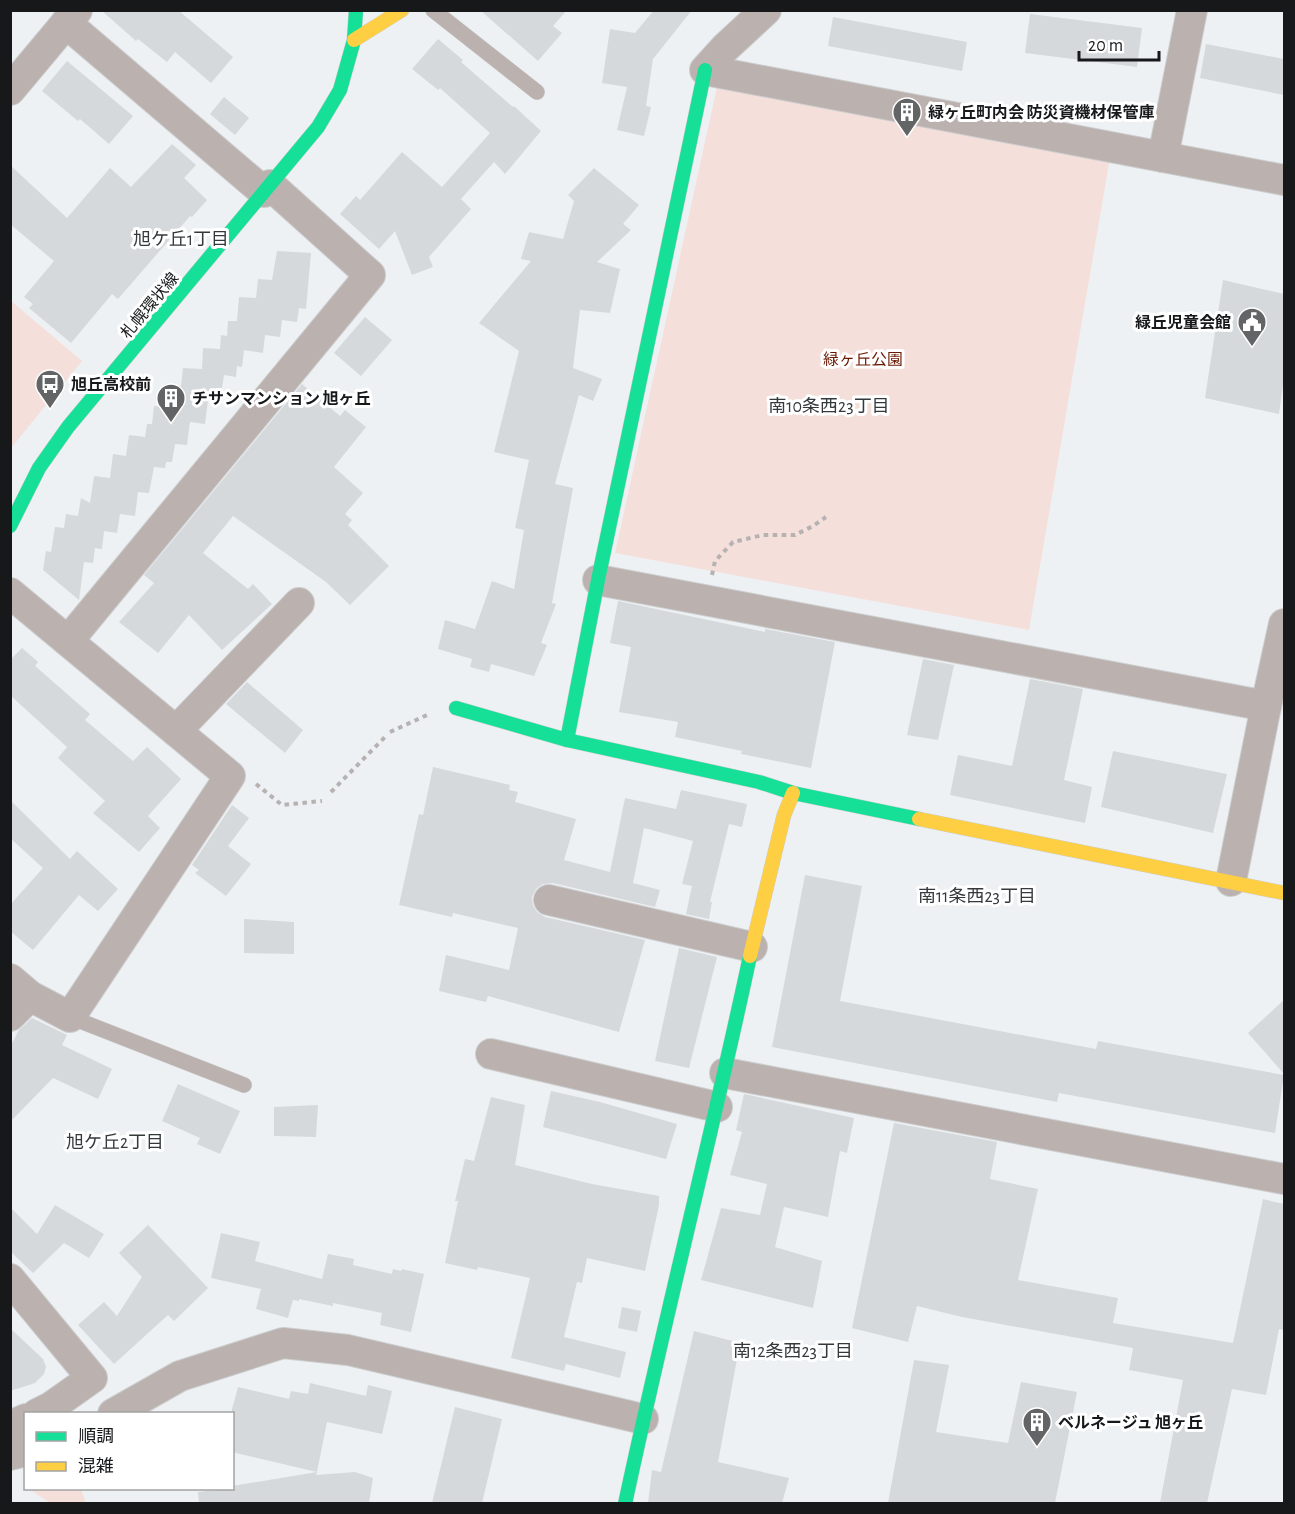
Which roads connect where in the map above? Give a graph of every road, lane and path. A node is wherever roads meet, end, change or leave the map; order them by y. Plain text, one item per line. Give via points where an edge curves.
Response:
1 (356, 10) edge
2 (402, 10) edge
3 (433, 10) edge
4 (766, 10) edge
5 (1192, 10) edge
6 (71, 17) edge
7 (354, 39) junction
8 (705, 70) junction
9 (10, 90) edge
10 (537, 92) dead end
11 (1163, 158) junction
12 (1284, 180) edge
13 (267, 189) junction
14 (826, 517) dead end
15 (10, 526) edge
16 (598, 580) junction
17 (711, 581) dead end
18 (10, 593) edge
19 (299, 603) dead end
20 (1284, 624) edge
21 (68, 641) junction
22 (1266, 706) junction
23 (456, 708) dead end
24 (436, 711) dead end
25 (176, 731) junction
26 (390, 732) dead end
27 (385, 737) dead end
28 (567, 740) junction
29 (254, 783) dead end
30 (331, 792) dead end
31 (793, 793) junction
32 (322, 801) dead end
33 (1231, 881) junction
34 (1284, 893) edge
35 (549, 900) dead end
36 (752, 947) junction
37 (17, 997) edge
38 (70, 1017) junction
39 (490, 1054) dead end
40 (725, 1073) junction
41 (244, 1085) dead end
42 (717, 1107) junction
43 (1284, 1179) edge
44 (10, 1279) edge
45 (39, 1412) edge
46 (115, 1412) edge
47 (643, 1419) junction
48 (24, 1420) edge
49 (10, 1426) edge
50 (625, 1503) edge

1 - 7 street, 札幌環状線
2 - 7 street
3 - 10 lane
4 - 8 street
5 - 11 street
6 - 9 street
6 - 13 street
7 - 13 street, 札幌環状線 via 340,90 318,127
8 - 11 street
8 - 16 street
11 - 12 street
13 - 15 street, 札幌環状線 via 69,427 39,468
13 - 21 street via 370,275
14 - 17 path via 795,535 763,535 733,542 716,561
16 - 22 street
16 - 28 street
18 - 21 street
19 - 25 street
20 - 22 street
21 - 25 street
22 - 33 street
23 - 28 street
24 - 26 path
25 - 38 street via 230,776
27 - 30 path
28 - 31 street
29 - 32 path via 282,805
31 - 33 street
31 - 36 street via 784,815
33 - 34 street
35 - 36 street
36 - 40 street
37 - 38 street
38 - 41 lane
39 - 42 street
40 - 42 street
40 - 43 street
42 - 47 street
44 - 45 street via 92,1378
46 - 47 street via 180,1376 283,1343 348,1350
47 - 50 street
48 - 49 street

